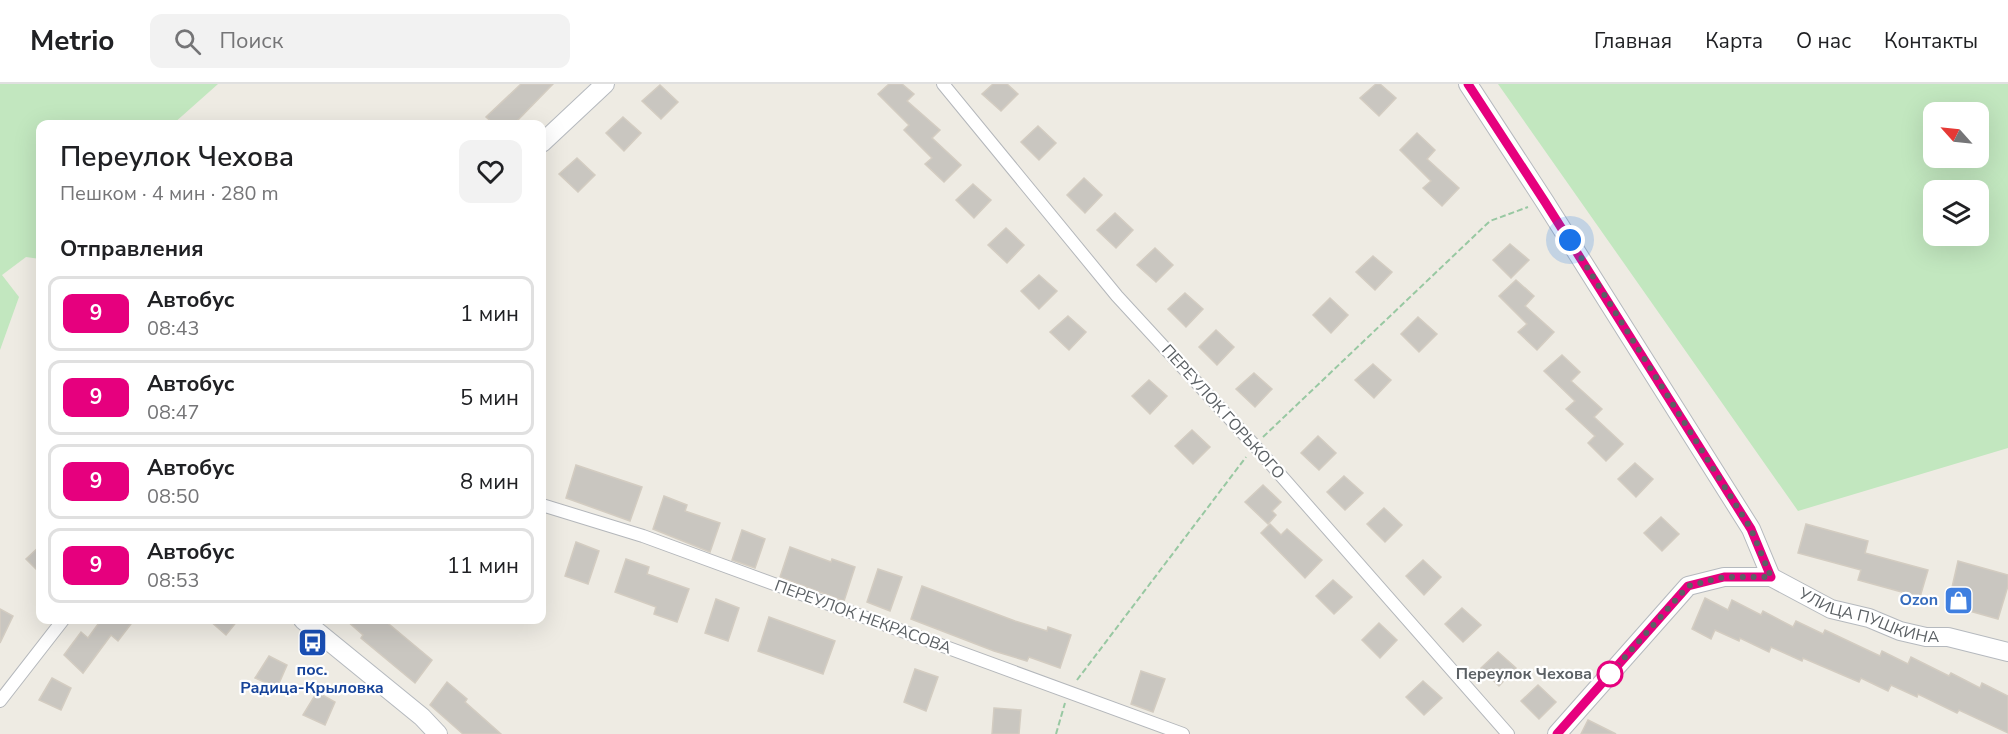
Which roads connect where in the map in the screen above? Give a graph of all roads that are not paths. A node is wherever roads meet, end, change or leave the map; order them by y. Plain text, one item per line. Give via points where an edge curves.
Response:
1 (605, 84) edge
2 (943, 84) edge
3 (1468, 84) edge
4 (546, 139) edge
5 (546, 507) edge
6 (1771, 577) junction
7 (60, 624) edge
8 (308, 624) edge
9 (2008, 652) edge
10 (0, 701) edge
11 (438, 734) edge
12 (1183, 734) edge
13 (1508, 734) edge
14 (1557, 734) edge

1 - 4 street
2 - 13 street, ПЕРЕУЛОК ГОРЬКОГО via 1117,296 1255,446
3 - 6 street via 1751,529
5 - 12 street, ПЕРЕУЛОК НЕКРАСОВА via 643,536
6 - 9 street, УЛИЦА ПУШКИНА via 1830,609 1926,638 1948,637
6 - 14 street via 1724,577 1688,586
7 - 10 street
8 - 11 street

